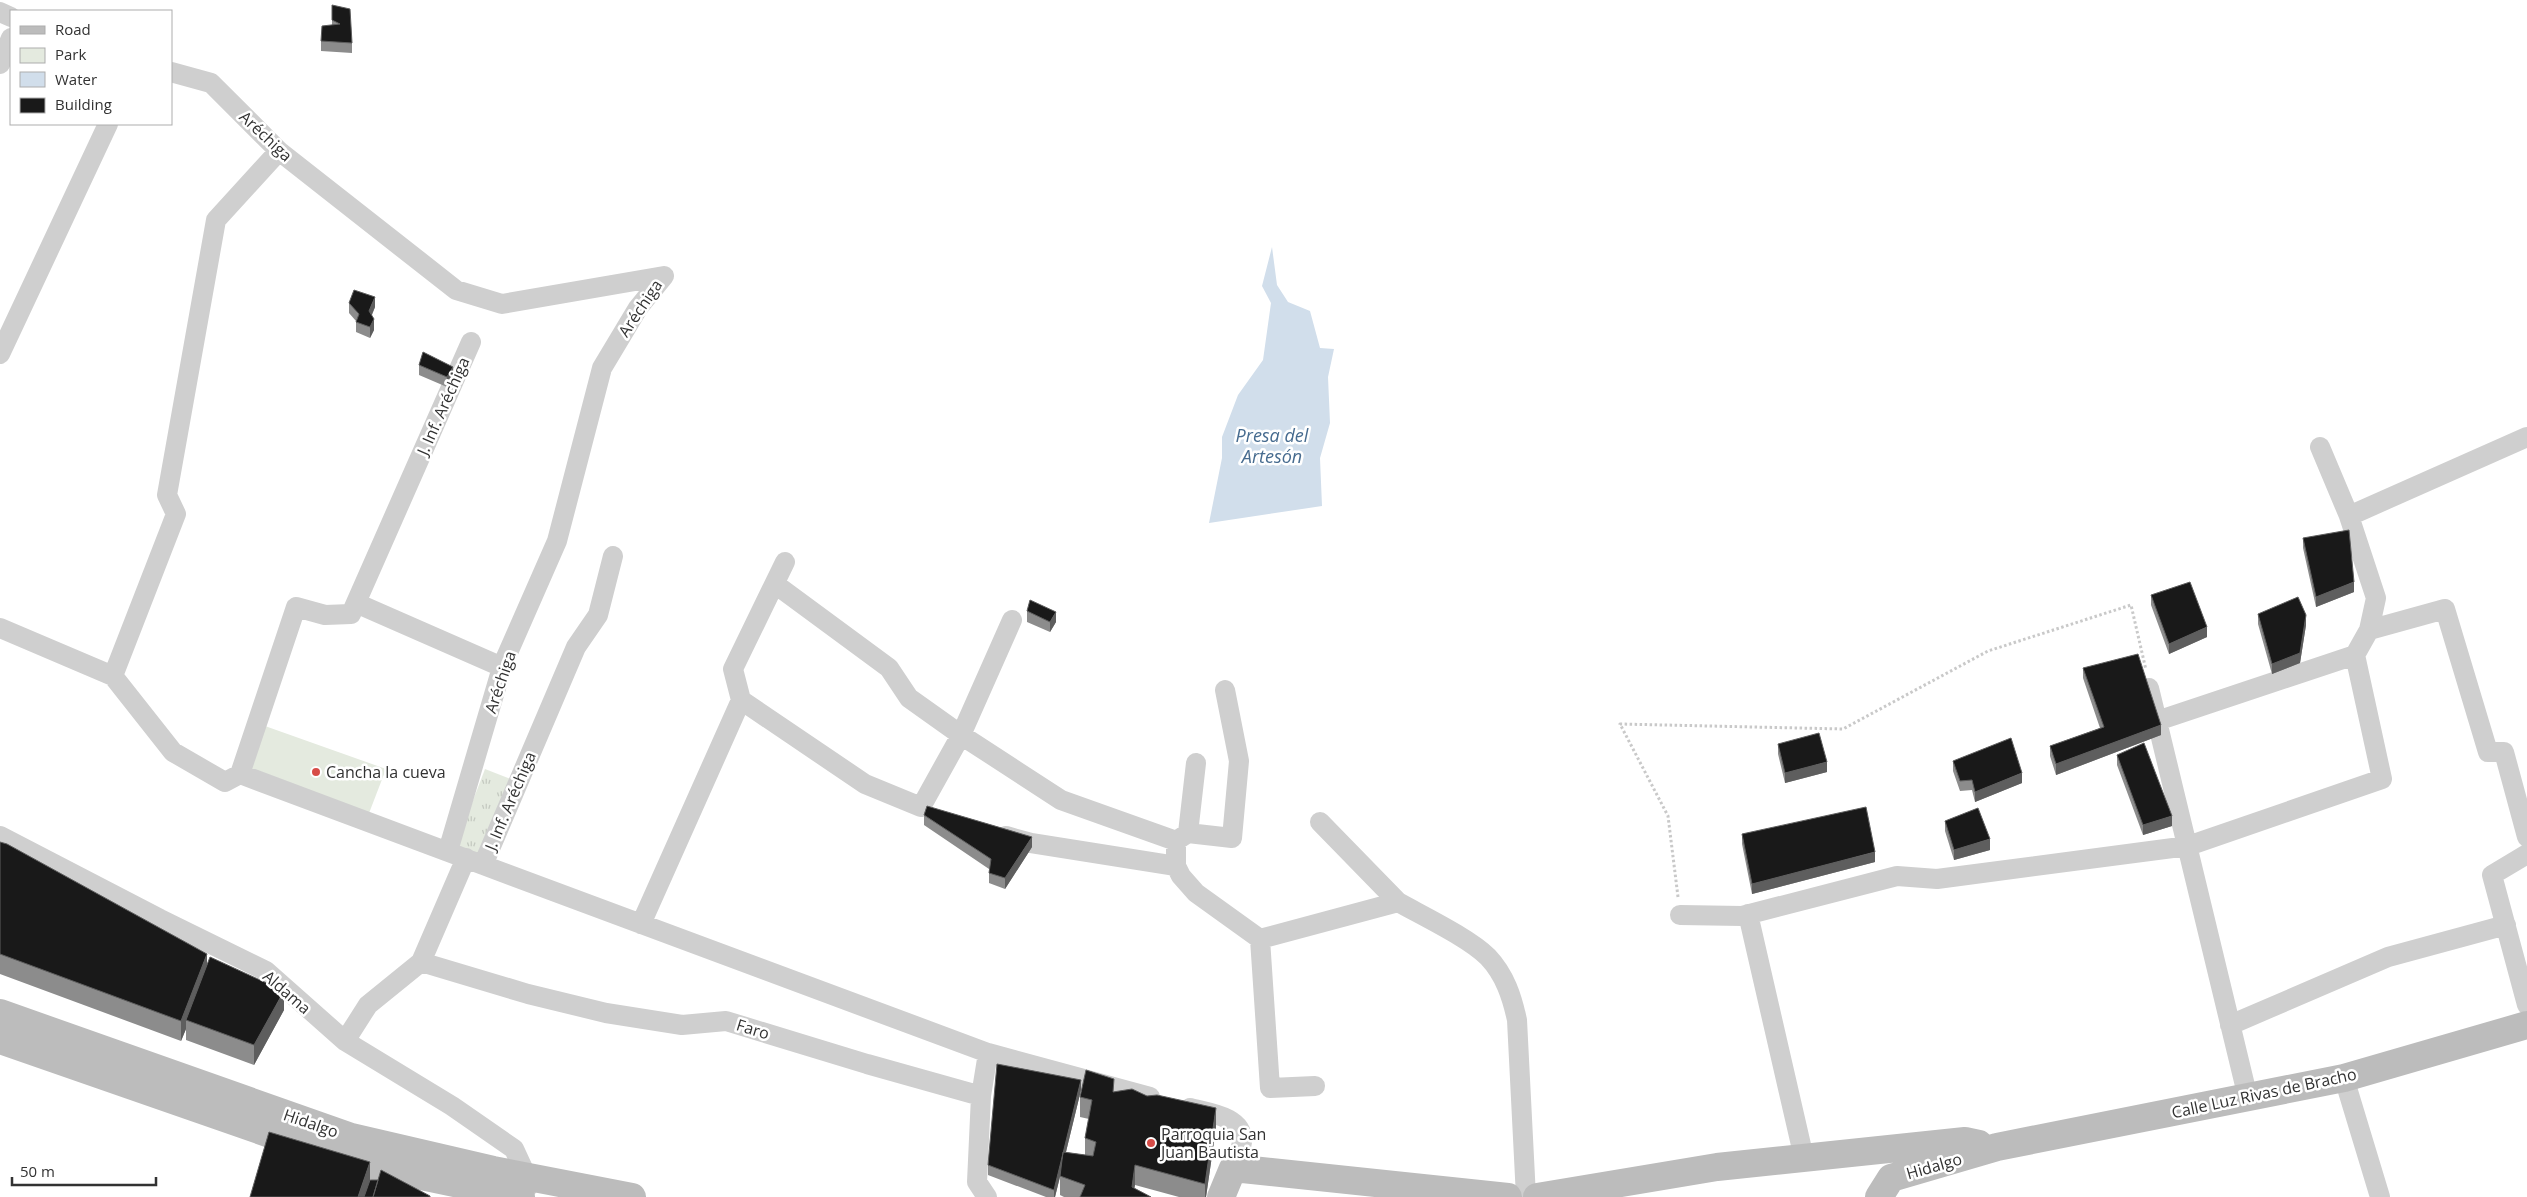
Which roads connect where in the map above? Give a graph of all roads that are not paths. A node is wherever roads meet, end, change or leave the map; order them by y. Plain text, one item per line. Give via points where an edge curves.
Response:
1 (10, 40) edge
2 (0, 64) edge
3 (172, 72) edge
4 (108, 125) edge
5 (279, 150) junction
6 (470, 342) dead end
7 (0, 354) edge
8 (2527, 437) edge
9 (2320, 447) dead end
10 (2349, 516) junction
11 (614, 556) dead end
12 (785, 562) dead end
13 (775, 584) junction
14 (356, 603) junction
15 (1012, 620) dead end
16 (0, 628) edge
17 (2369, 630) junction
18 (2354, 655) junction
19 (502, 667) junction
20 (113, 676) junction
21 (2150, 688) edge
22 (1226, 690) dead end
23 (740, 700) junction
24 (2157, 721) junction
25 (961, 735) junction
26 (1196, 763) dead end
27 (240, 774) junction
28 (1320, 822) dead end
29 (985, 830) edge
30 (0, 836) edge
31 (1182, 837) junction
32 (2527, 837) edge
33 (2188, 846) junction
34 (0, 854) edge
35 (2527, 854) edge
36 (465, 858) junction
37 (1176, 866) junction
38 (1398, 902) junction
39 (1748, 914) junction
40 (1680, 915) road end
41 (118, 919) edge
42 (641, 924) junction
43 (2506, 925) junction
44 (1260, 939) junction
45 (421, 962) junction
46 (266, 997) edge
47 (2527, 1005) edge
48 (0, 1013) edge
49 (325, 1025) junction
50 (2230, 1025) junction
51 (2527, 1025) edge
52 (0, 1040) edge
53 (345, 1041) junction
54 (988, 1054) junction
55 (2344, 1078) junction
56 (1315, 1086) dead end
57 (981, 1096) junction
58 (2248, 1098) junction
59 (1997, 1147) junction
60 (1881, 1150) junction
61 (1804, 1158) junction
62 (1233, 1168) junction
63 (489, 1186) edge
64 (1885, 1188) edge
65 (525, 1190) edge
66 (632, 1197) edge
67 (987, 1197) edge
68 (1222, 1197) edge
69 (1508, 1197) edge
70 (1526, 1197) edge
71 (1538, 1197) edge
72 (2380, 1197) edge

1 - 2 street
3 - 5 street, Aréchiga via 211,83
4 - 7 street
5 - 19 street, Aréchiga via 456,290 502,304 664,276 638,308 602,368 557,541
5 - 20 street via 216,220 167,495 176,514
6 - 14 street, J. Inf. Aréchiga
8 - 10 street
9 - 10 street
10 - 17 street via 2376,598
11 - 36 street, J. Inf. Aréchiga via 598,616 576,646
12 - 13 street
13 - 23 street via 733,669
13 - 25 street via 889,668 909,698
14 - 19 street
14 - 27 street via 351,614 326,615 296,607
15 - 25 street
16 - 20 street
17 - 18 street
17 - 32 street via 2445,609 2488,752 2504,752
18 - 24 street
18 - 33 street via 2382,779
19 - 36 street, Aréchiga
20 - 27 street via 173,752 225,782
21 - 24 street
22 - 31 street via 1239,761 1232,838
23 - 25 street via 865,784 930,811
23 - 42 street
24 - 33 street
25 - 31 street via 1061,800
26 - 31 street
27 - 36 street
28 - 38 street
29 - 37 street via 1031,843
30 - 49 street, Aldama via 156,928 266,971
31 - 37 street
33 - 39 street via 1937,879 1897,876
33 - 50 street
34 - 41 street
35 - 43 street via 2492,875
36 - 42 street
36 - 45 street, Aréchiga
37 - 44 street via 1196,893
38 - 44 street
38 - 70 street via 1487,957 1502,976 1512,998 1517,1020
39 - 40 street
39 - 61 street
42 - 54 street
43 - 47 street
43 - 50 street via 2388,957
44 - 56 street via 1270,1088
45 - 53 street, Aréchiga via 368,1005
45 - 57 street, Faro via 606,1013 682,1025 726,1020
46 - 49 street
48 - 63 main road, Hidalgo
49 - 53 street, Aldama
50 - 58 street
51 - 55 main road, Calle Luz Rivas de Bracho
52 - 63 main road, Hidalgo via 345,1160
53 - 65 street, Aldama via 452,1106 514,1149
54 - 57 street
54 - 62 street via 1228,1118 1239,1128 1242,1141
55 - 58 main road, Calle Luz Rivas de Bracho
55 - 72 street
57 - 67 street via 977,1182
58 - 59 main road, Calle Luz Rivas de Bracho
59 - 60 main road via 1965,1141
59 - 64 main road, Hidalgo
60 - 61 main road
60 - 64 main road
61 - 71 main road via 1717,1167
62 - 68 main road
62 - 69 main road
63 - 65 main road, Hidalgo
65 - 66 main road, Hidalgo

